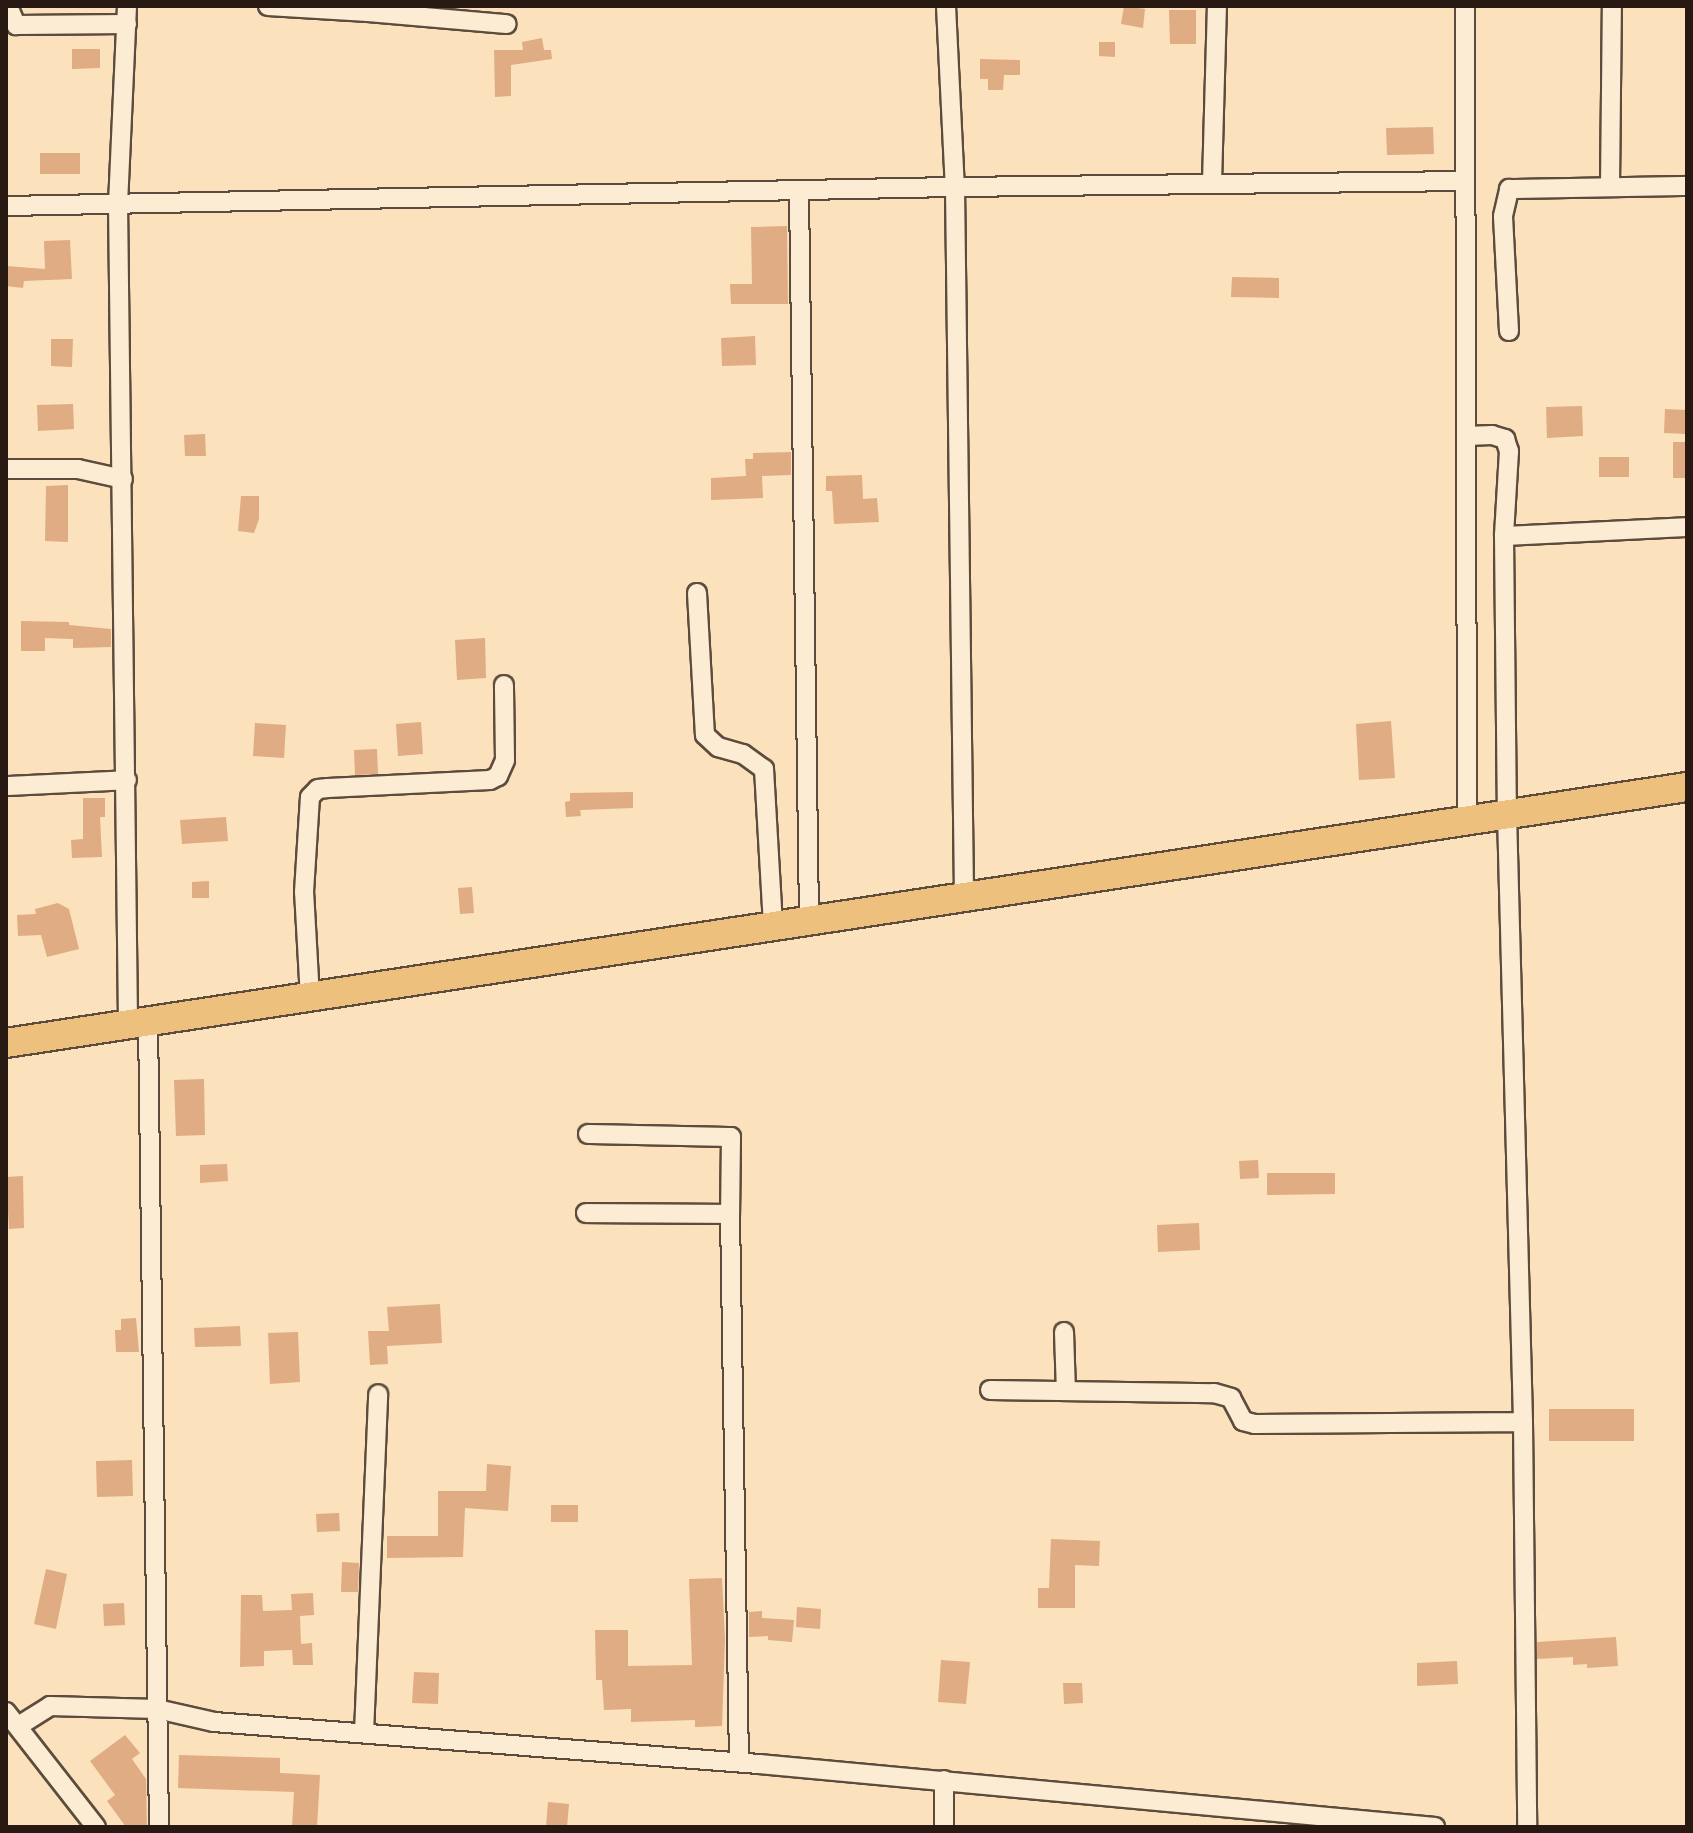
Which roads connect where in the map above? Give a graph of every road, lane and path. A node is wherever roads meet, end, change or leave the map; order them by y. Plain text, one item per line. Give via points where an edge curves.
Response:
1 (8, 6) edge
2 (268, 6) edge
3 (946, 6) edge
4 (1217, 6) edge
5 (1465, 6) edge
6 (1612, 6) edge
7 (371, 9) edge
8 (127, 15) edge
9 (506, 24) dead end
10 (1465, 181) junction
11 (1212, 183) junction
12 (1610, 186) junction
13 (1687, 186) edge
14 (955, 187) junction
15 (799, 193) junction
16 (118, 203) junction
17 (6, 206) edge
18 (1509, 331) dead end
19 (1466, 436) junction
20 (6, 469) edge
21 (123, 479) junction
22 (1687, 527) edge
23 (1504, 536) junction
24 (697, 593) dead end
25 (504, 685) dead end
26 (127, 780) junction
27 (6, 786) edge
28 (1687, 787) edge
29 (1507, 814) junction
30 (1467, 820) junction
31 (964, 897) junction
32 (809, 921) junction
33 (773, 927) junction
34 (310, 998) junction
35 (138, 1024) junction
36 (6, 1043) edge
37 (588, 1134) dead end
38 (586, 1213) dead end
39 (730, 1214) junction
40 (1064, 1332) dead end
41 (990, 1390) dead end
42 (1066, 1391) junction
43 (378, 1394) dead end
44 (1523, 1422) junction
45 (157, 1709) junction
46 (13, 1718) edge
47 (364, 1733) junction
48 (739, 1762) junction
49 (944, 1780) junction
50 (96, 1827) edge
51 (159, 1827) edge
52 (944, 1827) edge
53 (1435, 1827) edge
54 (1527, 1827) edge

1 - 8 street via 16,25
2 - 7 street
3 - 14 street
4 - 11 street
5 - 10 street
6 - 12 street
7 - 9 street
8 - 16 street
10 - 11 street
10 - 19 street
11 - 14 street
12 - 13 street
12 - 18 street via 1509,189 1503,216
14 - 15 street
14 - 31 street
15 - 16 street
15 - 32 street
16 - 17 street
16 - 21 street
19 - 23 street via 1505,439 1509,451
19 - 30 street
20 - 21 street via 78,469
21 - 26 street
22 - 23 street
23 - 29 street
24 - 33 street via 705,735 764,769
25 - 34 street via 505,760 498,776 318,789 310,797 304,892
26 - 27 street
26 - 35 street
28 - 29 highway
29 - 30 highway
29 - 44 street
30 - 31 highway
31 - 32 highway
32 - 33 highway
33 - 34 highway
34 - 35 highway
35 - 36 highway
35 - 45 street
37 - 39 street via 731,1137
38 - 39 street
39 - 48 street
40 - 42 street
41 - 42 street
42 - 44 street via 1214,1393 1231,1398 1243,1421 1255,1424
43 - 47 street
44 - 54 street
45 - 46 street via 50,1706
45 - 47 street via 214,1722
45 - 51 street
46 - 50 street
47 - 48 street
48 - 49 street
49 - 52 street
49 - 53 street

